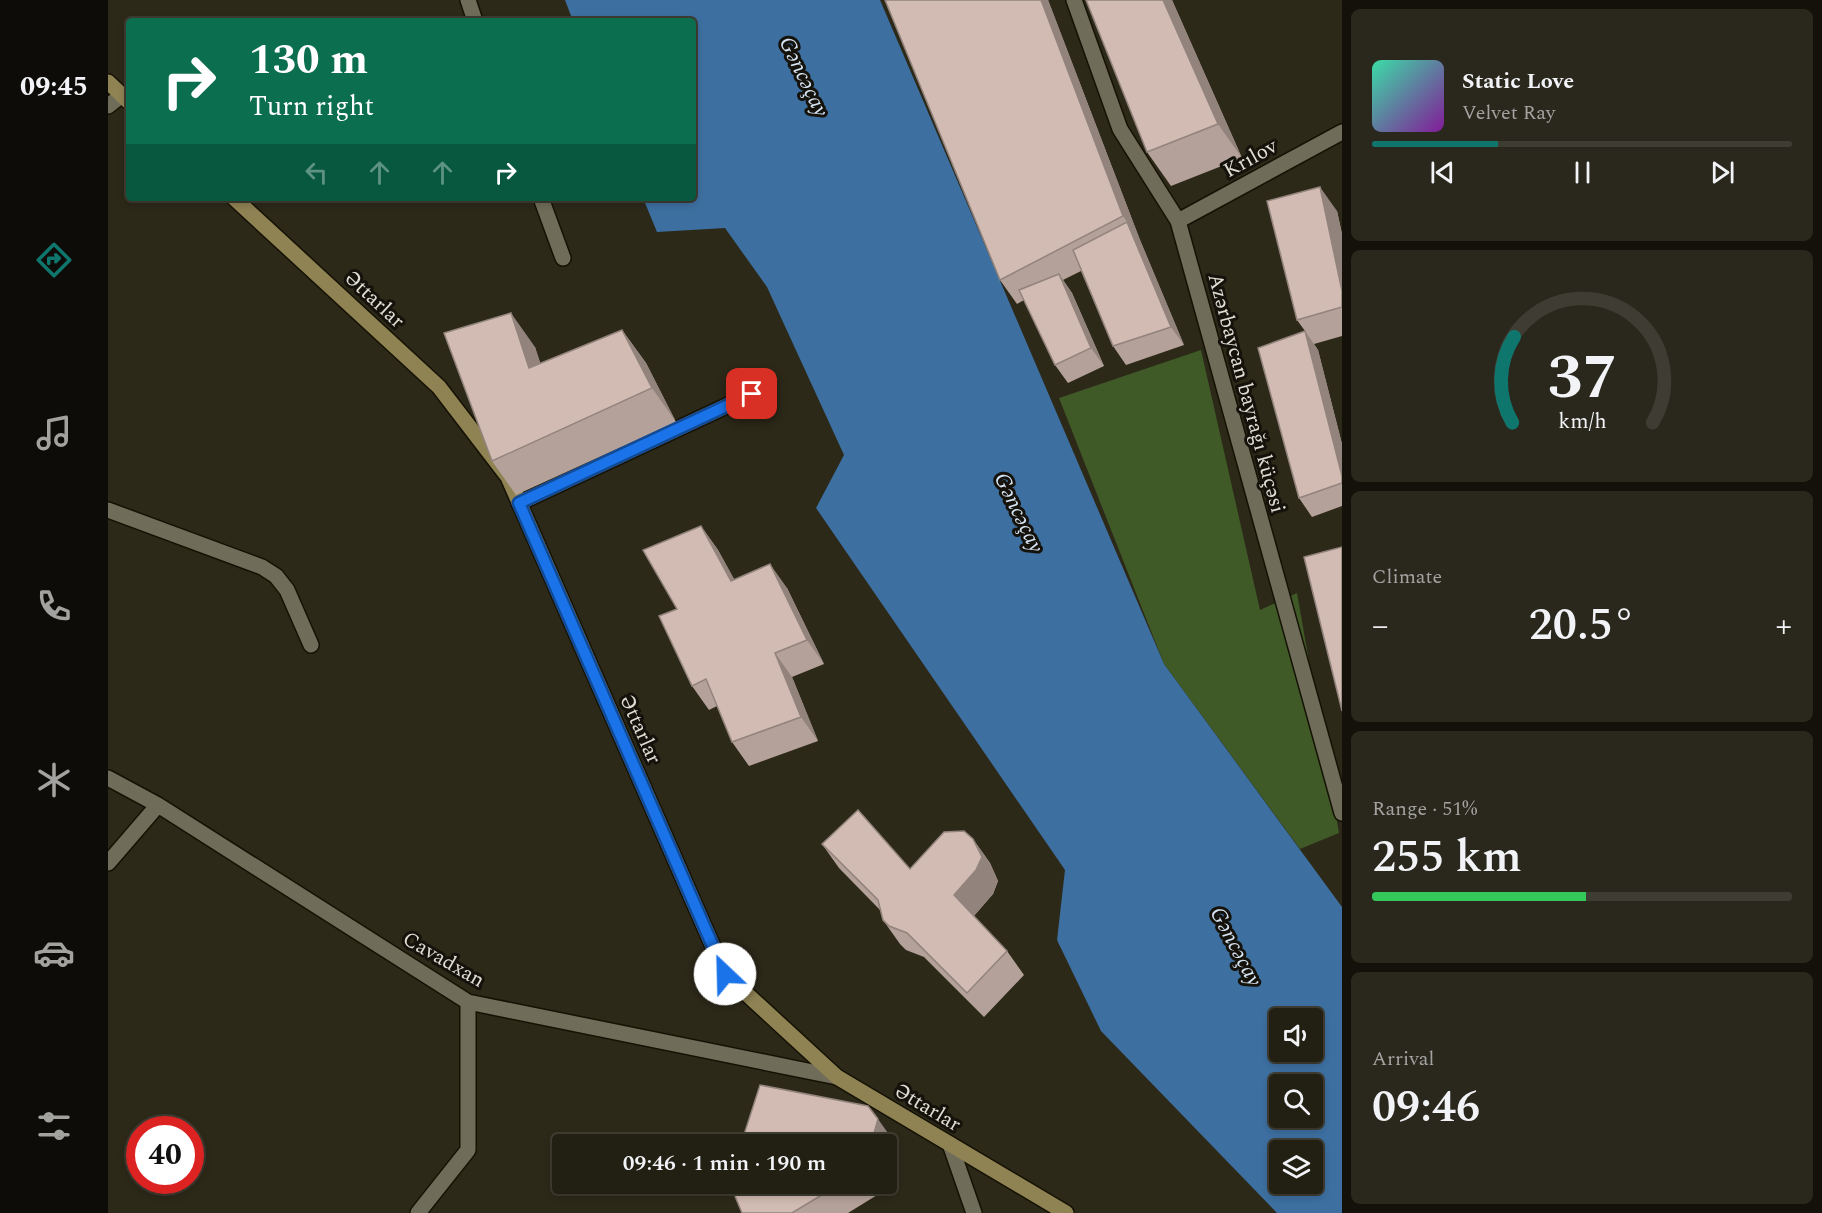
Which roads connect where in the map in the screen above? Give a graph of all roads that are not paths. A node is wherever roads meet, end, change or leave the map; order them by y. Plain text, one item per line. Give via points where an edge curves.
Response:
1 (468, 0) edge
2 (1074, 0) edge
3 (474, 18) edge
4 (108, 82) edge
5 (126, 99) edge
6 (108, 106) edge
7 (1342, 132) edge
8 (237, 201) edge
9 (542, 201) edge
10 (1178, 221) junction
11 (563, 258) dead end
12 (752, 394) dead end
13 (519, 503) junction
14 (108, 510) edge
15 (311, 645) dead end
16 (108, 778) edge
17 (158, 805) junction
18 (1342, 813) edge
19 (108, 863) edge
20 (468, 1002) junction
21 (837, 1077) junction
22 (950, 1144) junction
23 (418, 1213) edge
24 (974, 1213) edge
25 (1066, 1213) edge

1 - 3 street
2 - 10 street, Azərbaycan bayrağı küçəsi via 1120,129
4 - 5 street
5 - 6 street
7 - 10 street, Krılov
8 - 13 street, Əttarlar via 439,387 508,477
9 - 11 street
10 - 18 street, Azərbaycan bayrağı küçəsi
12 - 13 street
13 - 21 street, Əttarlar via 725,974
14 - 15 street via 262,567 276,576 287,590
16 - 17 street, Cavadxan
17 - 19 street
17 - 20 street, Cavadxan
20 - 21 street, Cavadxan
20 - 23 street via 468,1150
21 - 22 street, Əttarlar
22 - 24 street
22 - 25 street, Əttarlar

